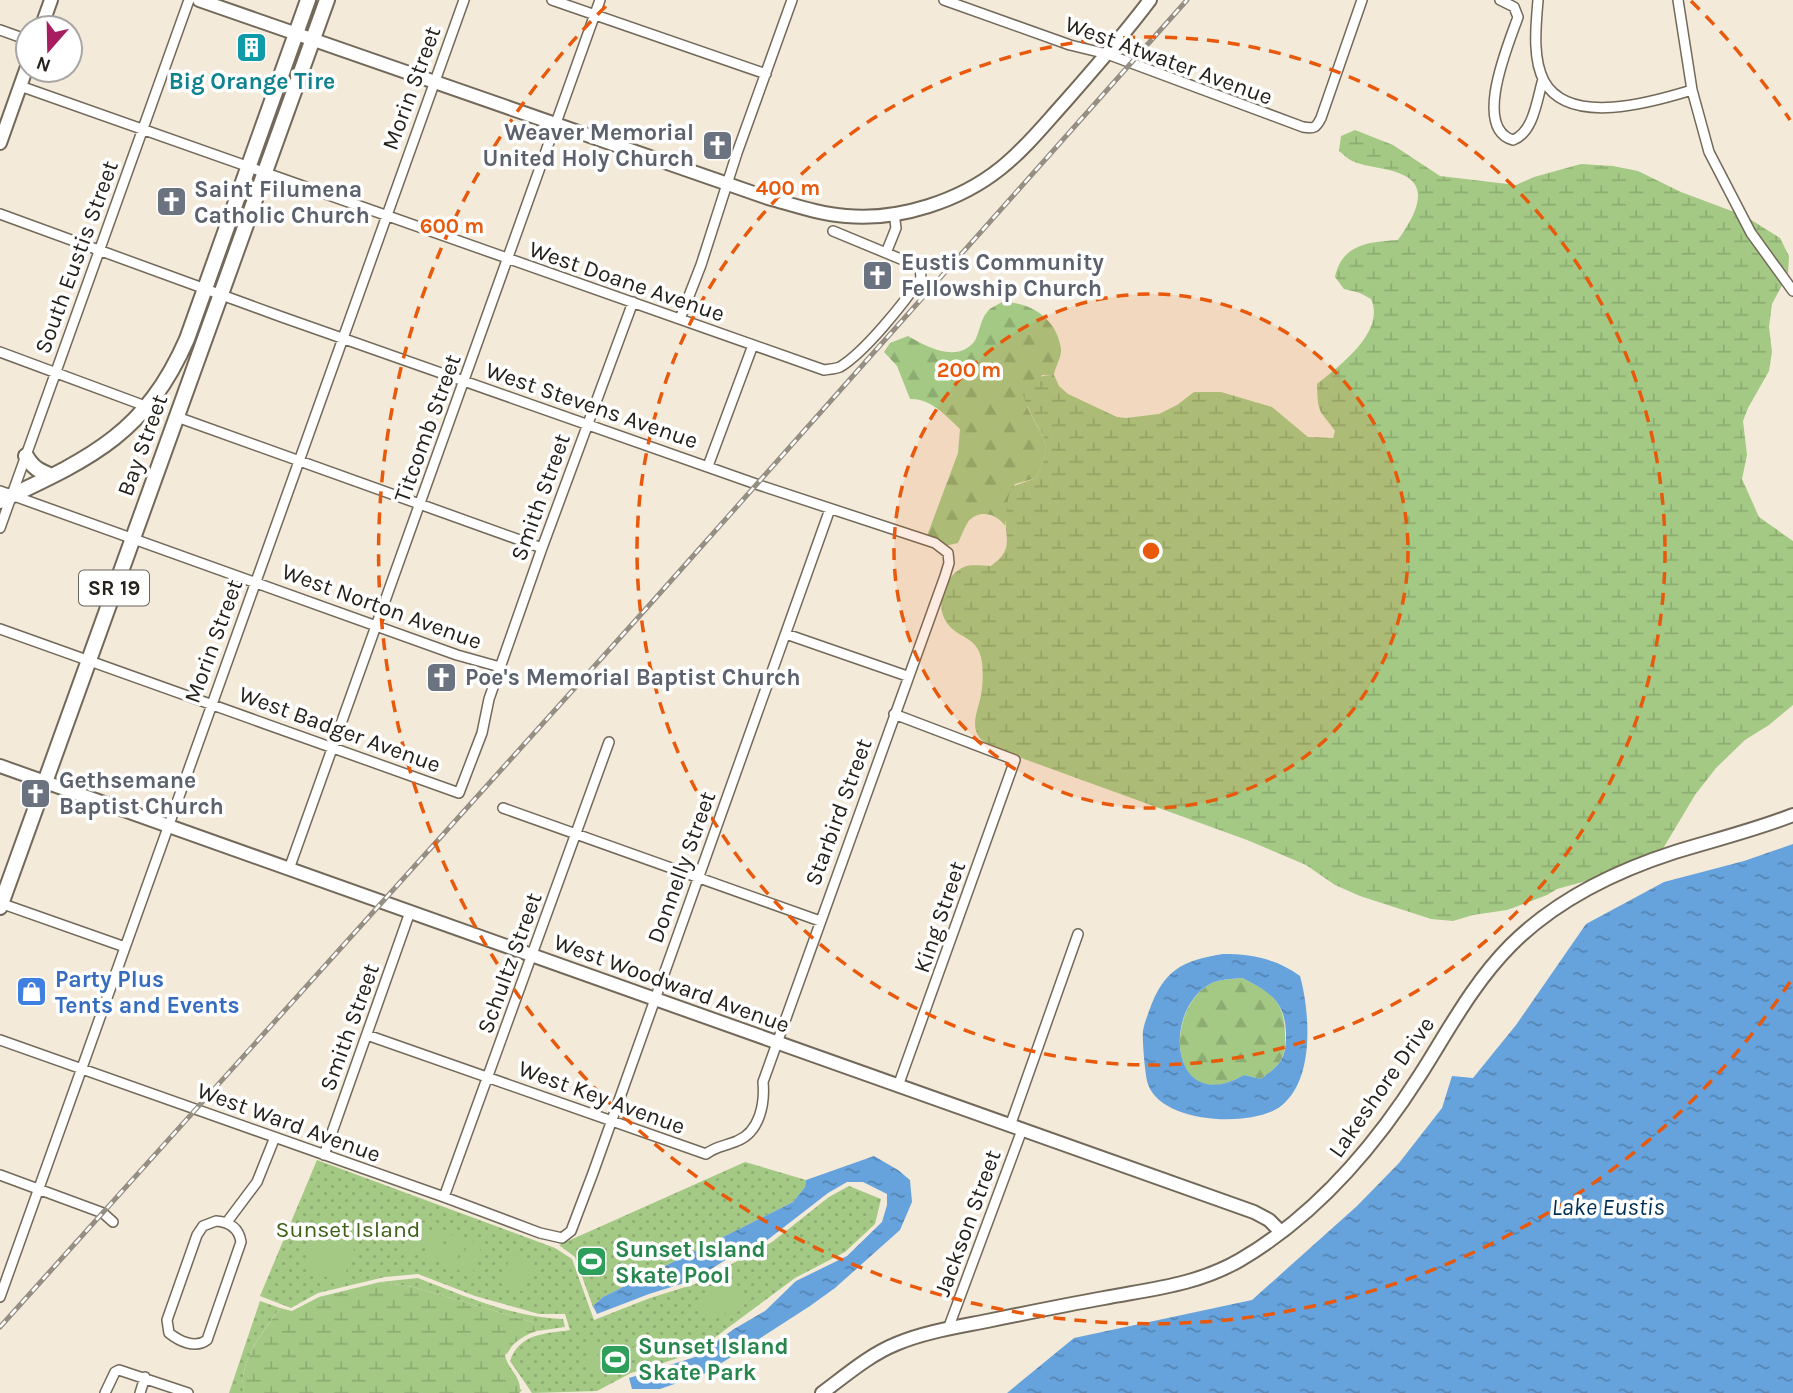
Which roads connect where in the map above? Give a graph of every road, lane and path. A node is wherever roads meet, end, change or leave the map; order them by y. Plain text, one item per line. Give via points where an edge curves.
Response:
1 (189, 0) edge
2 (199, 0) edge
3 (308, 0) edge
4 (327, 0) edge
5 (464, 0) edge
6 (552, 0) edge
7 (600, 0) edge
8 (792, 0) edge
9 (944, 0) edge
10 (1150, 0) edge
11 (1362, 0) edge
12 (1500, 0) edge
13 (1538, 0) edge
14 (1678, 0) edge
15 (594, 15) junction
16 (296, 34) junction
17 (312, 40) junction
18 (1107, 54) junction
19 (766, 74) junction
20 (1543, 79) junction
21 (433, 83) junction
22 (20, 86) joint
23 (1692, 90) junction
24 (555, 125) junction
25 (142, 130) junction
26 (0, 143) edge
27 (248, 167) junction
28 (265, 173) junction
29 (726, 184) junction
30 (894, 213) junction
31 (0, 214) edge
32 (386, 215) junction
33 (833, 231) dead end
34 (99, 251) junction
35 (886, 253) junction
36 (508, 259) junction
37 (205, 290) junction
38 (1793, 290) edge
39 (221, 295) junction
40 (633, 302) junction
41 (680, 319) junction
42 (342, 338) junction
43 (753, 345) junction
44 (0, 352) edge
45 (55, 373) junction
46 (464, 380) junction
47 (148, 407) junction
48 (177, 417) junction
49 (586, 424) junction
50 (26, 456) junction
51 (299, 460) junction
52 (708, 466) junction
53 (52, 476) junction
54 (4, 495) edge
55 (419, 504) junction
56 (830, 509) junction
57 (0, 528) edge
58 (132, 538) junction
59 (542, 548) junction
60 (948, 553) joint
61 (256, 581) junction
62 (376, 625) junction
63 (0, 629) edge
64 (786, 634) junction
65 (88, 659) junction
66 (500, 667) junction
67 (907, 676) junction
68 (211, 702) junction
69 (894, 713) junction
70 (609, 742) dead end
71 (333, 747) junction
72 (0, 766) edge
73 (44, 782) junction
74 (459, 793) joint
75 (503, 808) dead end
76 (1793, 814) edge
77 (167, 825) junction
78 (576, 834) junction
79 (289, 869) junction
80 (698, 877) junction
81 (0, 904) edge
82 (411, 912) junction
83 (820, 921) junction
84 (1078, 934) dead end
85 (125, 947) junction
86 (532, 956) junction
87 (654, 999) junction
88 (367, 1035) junction
89 (0, 1040) edge
90 (776, 1042) junction
91 (80, 1068) junction
92 (488, 1077) junction
93 (898, 1086) junction
94 (611, 1121) junction
95 (1016, 1128) junction
96 (275, 1137) junction
97 (706, 1154) joint
98 (324, 1155) junction
99 (0, 1175) edge
100 (39, 1189) junction
101 (444, 1197) junction
102 (113, 1222) dead end
103 (227, 1222) junction
104 (1281, 1231) junction
105 (565, 1237) joint
106 (0, 1297) edge
107 (948, 1329) junction
108 (145, 1377) junction
109 (173, 1391) edge
110 (105, 1393) edge
111 (140, 1393) edge
112 (188, 1393) edge
113 (822, 1393) edge

1 - 25 street, South Eustis Street
2 - 16 street
3 - 16 main road, Bay Street
4 - 17 main road, Bay Street / SR 19
5 - 21 street, Morin Street
6 - 15 street
7 - 15 street, Titcomb Street
8 - 19 street
9 - 18 street, West Atwater Avenue
10 - 18 street
11 - 18 street, West Atwater Avenue via 1316,128
12 - 20 street via 1514,7 1518,17 1503,54 1495,102 1501,134 1513,140 1528,129
13 - 20 street via 1536,47
14 - 23 street
15 - 19 street
15 - 24 street, Titcomb Street
16 - 17 street
16 - 27 main road, Bay Street
17 - 21 street
17 - 28 main road, Bay Street / SR 19
18 - 30 street via 1000,169 961,193
19 - 29 street
20 - 23 street via 1561,99 1592,107 1627,106
21 - 24 street
21 - 32 street, Morin Street
22 - 25 street, West Doane Avenue
22 - 26 street
23 - 38 street via 1717,169 1751,233
24 - 29 street
24 - 36 street, Titcomb Street
25 - 27 street, West Doane Avenue
25 - 34 street, South Eustis Street
27 - 28 street, West Doane Avenue
27 - 37 main road, Bay Street
28 - 32 street, West Doane Avenue
28 - 39 main road, Bay Street / SR 19
29 - 30 street via 815,212 848,216
29 - 41 street
30 - 35 street via 896,228
31 - 34 street, West Stevens Avenue
32 - 36 street, West Doane Avenue
32 - 42 street, Morin Street
33 - 35 street
34 - 37 street, West Stevens Avenue
34 - 45 street, South Eustis Street
35 - 43 street, West Doane Avenue via 919,267 921,278 868,341 836,369 824,370
36 - 40 street, West Doane Avenue
36 - 46 street, Titcomb Street
37 - 39 street, West Stevens Avenue
37 - 47 main road, Bay Street via 183,349
39 - 42 street, West Stevens Avenue
39 - 48 main road, Bay Street / SR 19
40 - 41 street, West Doane Avenue
40 - 49 street, Smith Street
41 - 43 street, West Doane Avenue
42 - 46 street, West Stevens Avenue
42 - 51 street, Morin Street
43 - 52 street
44 - 45 street
45 - 47 street
45 - 50 street, South Eustis Street
46 - 49 street, West Stevens Avenue
46 - 55 street, Titcomb Street
47 - 53 main road, Bay Street via 103,449
48 - 51 street
48 - 58 main road, Bay Street / SR 19
49 - 52 street, West Stevens Avenue
49 - 59 street, Smith Street
50 - 53 main road via 31,465
50 - 54 street, South Eustis Street
51 - 55 street
51 - 61 street, Morin Street
52 - 56 street, West Stevens Avenue
53 - 54 main road, Bay Street
54 - 57 street, South Eustis Street
54 - 58 street, West Norton Avenue
55 - 59 street
55 - 62 street, Titcomb Street
56 - 60 street, West Stevens Avenue via 934,543
56 - 64 street, Donnelly Street
58 - 61 street, West Norton Avenue
58 - 65 main road, Bay Street / SR 19
59 - 66 street, Smith Street
60 - 67 street, Starbird Street via 945,576
61 - 62 street, West Norton Avenue
61 - 68 street, Morin Street
62 - 66 street, West Norton Avenue
62 - 71 street, Titcomb Street
63 - 65 street, West Badger Avenue
64 - 67 street
64 - 80 street, Donnelly Street
65 - 68 street, West Badger Avenue
65 - 73 main road, Bay Street / SR 19
66 - 74 street, Smith Street
67 - 69 street, Starbird Street
68 - 71 street, West Badger Avenue
68 - 77 street, Morin Street
69 - 83 street, Starbird Street
69 - 93 street, King Street via 1015,760
70 - 78 street, Schultz Street
71 - 74 street, West Badger Avenue
71 - 79 street, Titcomb Street
72 - 73 street, West Woodward Avenue
73 - 77 street, West Woodward Avenue
73 - 81 main road, Bay Street / SR 19
75 - 78 street
76 - 104 street, Lakeshore Drive via 1635,867 1584,891 1541,919 1480,978 1363,1155 1324,1196
77 - 79 street, West Woodward Avenue
77 - 85 street, Morin Street
78 - 80 street
78 - 86 street, Schultz Street
79 - 82 street, West Woodward Avenue
80 - 83 street
80 - 87 street, Donnelly Street
81 - 85 street
82 - 86 street, West Woodward Avenue
82 - 88 street, Smith Street
83 - 90 street, Starbird Street
84 - 95 street, Jackson Street
85 - 91 street, Morin Street
86 - 87 street, West Woodward Avenue
86 - 92 street, Schultz Street
87 - 90 street, West Woodward Avenue
87 - 94 street, Donnelly Street
88 - 92 street, West Key Avenue
88 - 98 street, Smith Street
89 - 91 street, West Ward Avenue
90 - 93 street, West Woodward Avenue
90 - 97 street, Starbird Street via 763,1085 762,1106 749,1133
91 - 96 street, West Ward Avenue
91 - 100 street, Morin Street
92 - 94 street, West Key Avenue
92 - 101 street, Schultz Street
93 - 95 street, West Woodward Avenue
94 - 97 street, West Key Avenue
94 - 105 street, Donnelly Street
95 - 104 street, West Woodward Avenue via 1254,1213
95 - 107 street, Jackson Street
96 - 98 street, West Ward Avenue
96 - 103 street via 257,1182
98 - 101 street, West Ward Avenue
99 - 100 street
100 - 102 street via 103,1213
100 - 106 street, Morin Street
101 - 105 street, West Ward Avenue via 540,1233
103 - 103 street via 241,1242 207,1340 194,1345 169,1333 167,1320 199,1231 210,1222
104 - 107 street, Lakeshore Drive via 1237,1262 1195,1280
107 - 113 street, Lakeshore Drive via 887,1348
108 - 109 street
108 - 110 street via 119,1370
108 - 111 street
109 - 112 street

